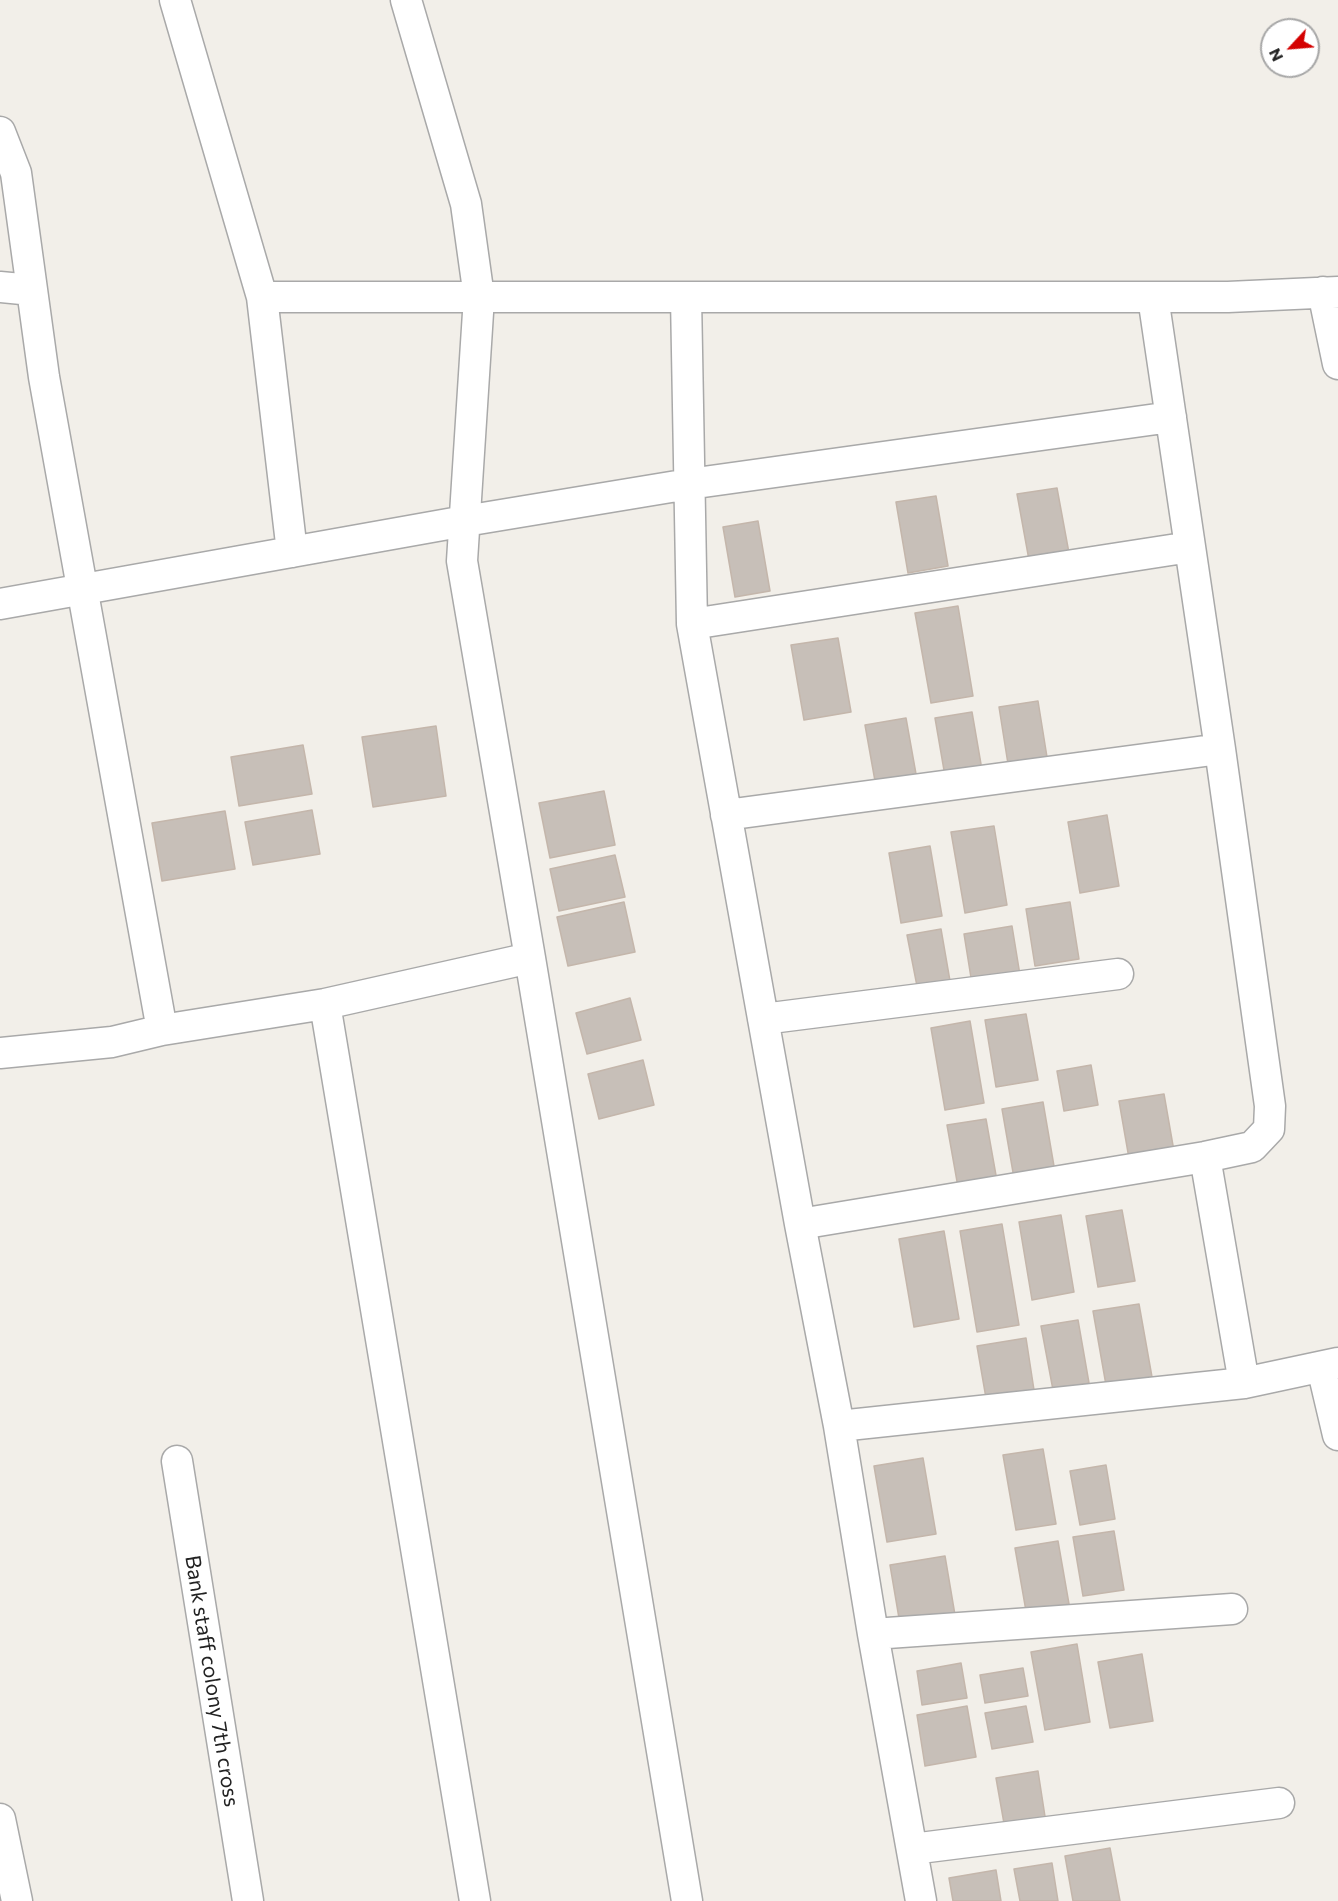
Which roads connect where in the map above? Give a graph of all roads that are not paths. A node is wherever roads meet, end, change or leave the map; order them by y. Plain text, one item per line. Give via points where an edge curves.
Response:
1 (175, 0) edge
2 (406, 0) edge
3 (0, 132) edge
4 (0, 287) edge
5 (32, 290) junction
6 (1330, 292) edge
7 (262, 297) junction
8 (479, 297) junction
9 (686, 297) junction
10 (1153, 297) junction
11 (1338, 364) edge
12 (1171, 417) junction
13 (689, 484) junction
14 (465, 521) junction
15 (1190, 547) junction
16 (292, 552) junction
17 (81, 589) junction
18 (0, 604) edge
19 (692, 624) junction
20 (1220, 748) junction
21 (726, 814) junction
22 (530, 958) junction
23 (1118, 974) dead end
24 (325, 1004) junction
25 (763, 1019) junction
26 (162, 1030) junction
27 (0, 1053) edge
28 (1205, 1157) junction
29 (800, 1224) junction
30 (1330, 1365) edge
31 (1244, 1383) junction
32 (839, 1426) junction
33 (1338, 1435) edge
34 (177, 1461) dead end
35 (1232, 1609) dead end
36 (873, 1634) junction
37 (1279, 1803) dead end
38 (0, 1819) edge
39 (912, 1849) junction
40 (17, 1901) edge
41 (248, 1901) edge
42 (475, 1901) edge
43 (687, 1901) edge
44 (921, 1901) edge

1 - 7 street
2 - 8 street via 466,204
3 - 5 street via 16,173
4 - 5 street
5 - 17 street
6 - 10 street
6 - 11 street
7 - 8 street
7 - 16 street
8 - 9 street
8 - 14 street
9 - 10 street
9 - 13 street
10 - 12 street
12 - 13 street
12 - 15 street
13 - 14 street
13 - 19 street
14 - 16 street
14 - 22 street via 462,561
15 - 19 street
15 - 20 street
16 - 17 street
17 - 18 street
17 - 26 street
19 - 21 street
20 - 21 street
20 - 28 street via 1270,1106 1269,1129 1252,1147
21 - 25 street
22 - 24 street
22 - 43 street
23 - 25 street
24 - 26 street
24 - 42 street
25 - 29 street
26 - 27 street via 112,1042
28 - 29 street
28 - 31 street
29 - 32 street
30 - 31 street
30 - 33 street
31 - 32 street
32 - 36 street
34 - 41 street, Bank staff colony 7th cross
35 - 36 street
36 - 39 street
37 - 39 street
38 - 40 street
39 - 44 street

